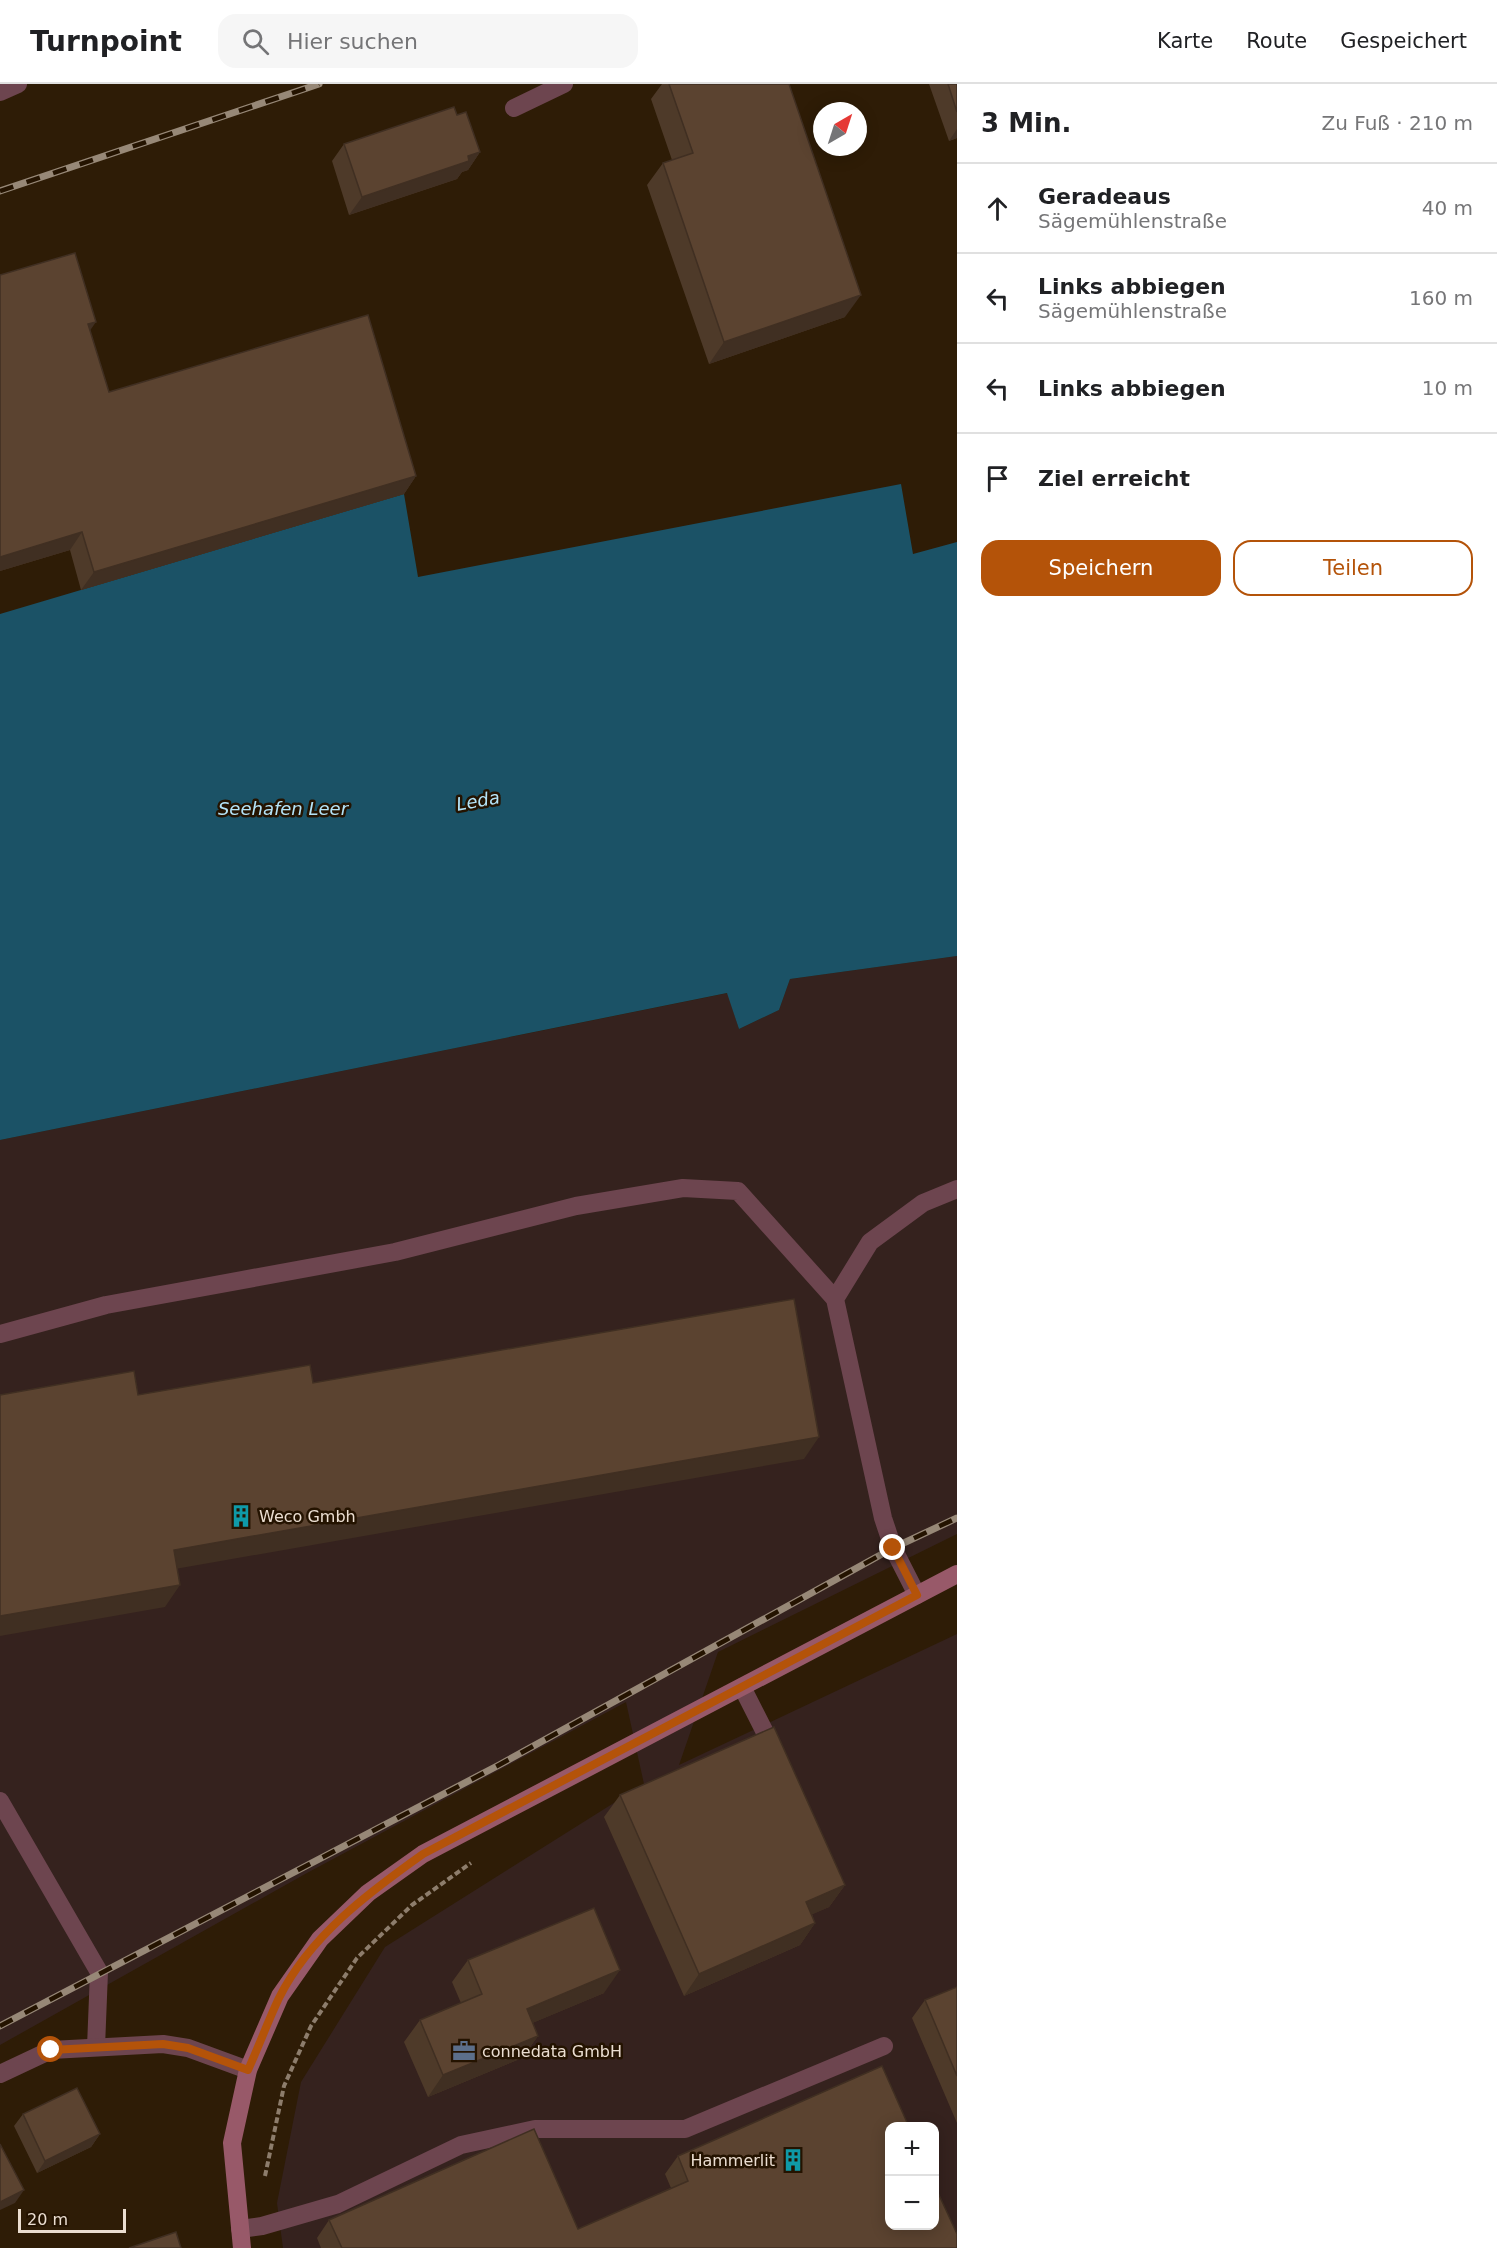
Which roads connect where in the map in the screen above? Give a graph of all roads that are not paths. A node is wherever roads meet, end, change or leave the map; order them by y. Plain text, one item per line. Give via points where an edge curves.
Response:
1 (18, 84) edge
2 (564, 84) edge
3 (0, 92) edge
4 (514, 108) dead end
5 (957, 1190) edge
6 (835, 1299) junction
7 (0, 1334) edge
8 (957, 1574) edge
9 (917, 1595) junction
10 (742, 1687) junction
11 (780, 1762) edge
12 (0, 1800) edge
13 (884, 2046) dead end
14 (96, 2047) junction
15 (248, 2070) junction
16 (0, 2074) edge
17 (240, 2229) junction
18 (242, 2248) edge

1 - 3 street
2 - 4 street
5 - 6 street via 923,1203 870,1242
6 - 7 street via 738,1191 683,1188 576,1206 395,1252 106,1305
6 - 9 street via 883,1518
8 - 9 street
9 - 10 street
10 - 11 street
10 - 15 street via 423,1854 368,1893 320,1939 280,1996
12 - 14 street via 99,1972
13 - 17 street via 685,2129 536,2129 461,2145 338,2204
14 - 15 street via 163,2044
14 - 16 street via 51,2050
15 - 17 street via 232,2143
17 - 18 street

